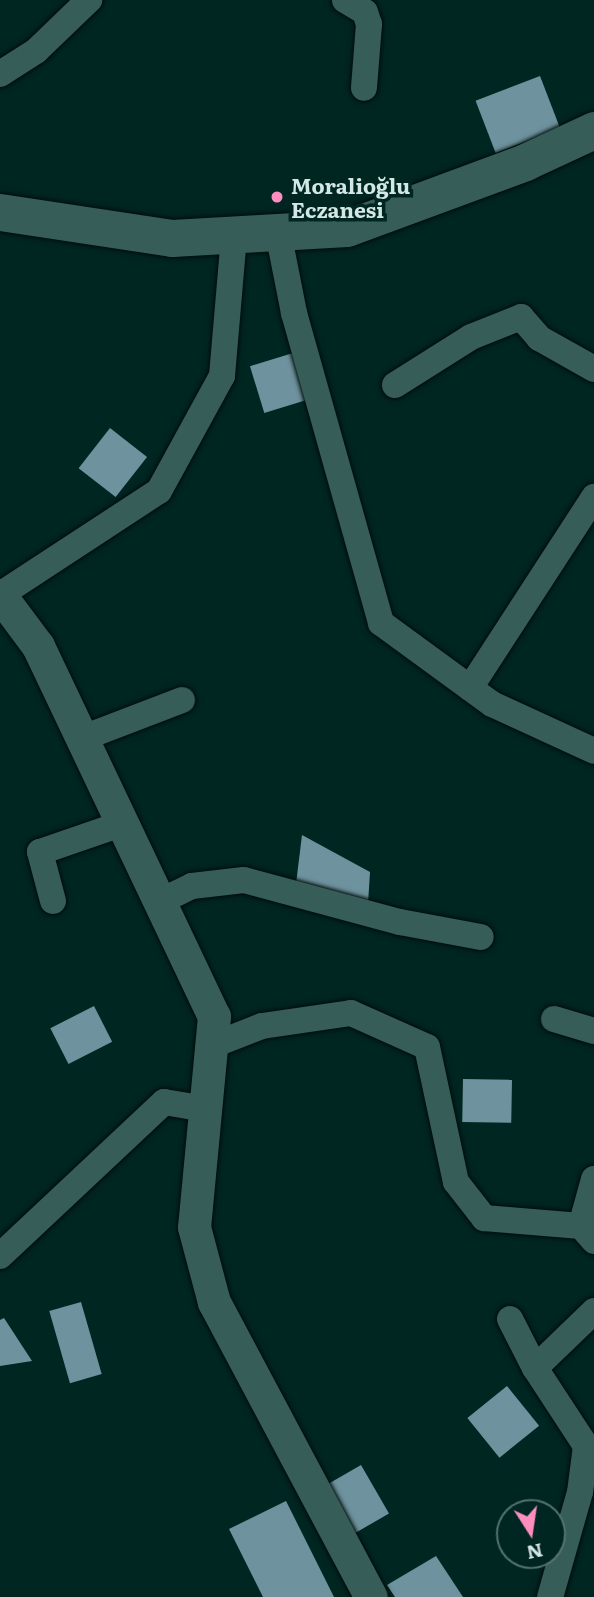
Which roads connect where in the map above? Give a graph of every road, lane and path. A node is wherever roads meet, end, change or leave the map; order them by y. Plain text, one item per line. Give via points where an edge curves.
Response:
1 (89, 0) edge
2 (345, 0) edge
3 (0, 74) edge
4 (364, 88) dead end
5 (594, 130) edge
6 (0, 212) edge
7 (278, 232) junction
8 (234, 234) junction
9 (594, 369) edge
10 (395, 385) dead end
11 (594, 497) edge
12 (0, 595) edge
13 (470, 688) junction
14 (183, 700) dead end
15 (83, 738) junction
16 (594, 751) edge
17 (124, 823) junction
18 (53, 901) dead end
19 (161, 901) junction
20 (481, 937) dead end
21 (554, 1019) dead end
22 (594, 1031) edge
23 (211, 1046) junction
24 (206, 1110) junction
25 (594, 1179) edge
26 (587, 1233) edge
27 (0, 1256) edge
28 (594, 1311) edge
29 (510, 1319) dead end
30 (535, 1368) junction
31 (371, 1597) edge
32 (551, 1597) edge

1 - 3 street via 36,51
2 - 4 street via 365,12 369,24
5 - 7 main road via 525,162 347,228
6 - 8 main road via 172,237
7 - 8 main road
7 - 13 street via 301,340 382,623
8 - 12 street via 222,376 159,491
9 - 10 street via 538,338 521,317 471,337
11 - 13 street
12 - 15 street via 38,646
13 - 16 street via 492,704
14 - 15 street
15 - 17 street
17 - 18 street via 40,852
17 - 19 street
19 - 20 street via 192,886 244,880 400,922
19 - 23 street via 214,1016
21 - 22 street
23 - 24 street
23 - 26 street via 262,1026 351,1013 427,1047 456,1182 484,1218
24 - 27 street via 164,1102
24 - 31 street via 194,1227 214,1302
25 - 26 street
28 - 30 street
29 - 30 street
30 - 32 street via 586,1446 580,1492

